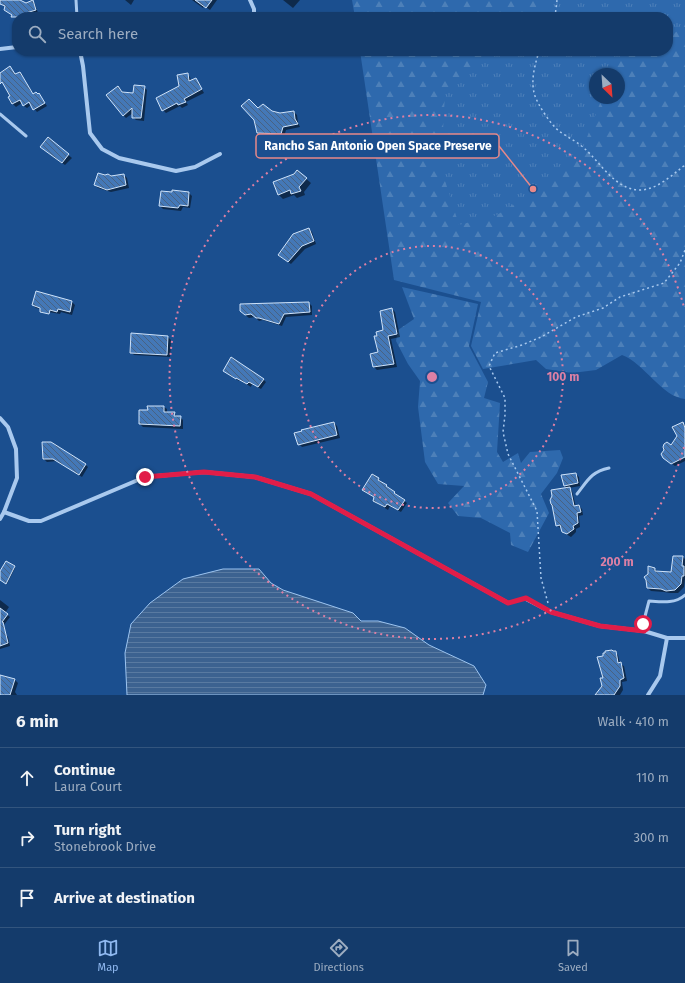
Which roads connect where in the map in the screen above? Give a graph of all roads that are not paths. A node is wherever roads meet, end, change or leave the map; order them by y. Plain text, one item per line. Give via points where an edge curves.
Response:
1 (76, 0) edge
2 (250, 0) edge
3 (76, 12) edge
4 (254, 12) edge
5 (12, 48) edge
6 (0, 50) edge
7 (81, 56) edge
8 (0, 114) edge
9 (26, 136) dead end
10 (220, 154) dead end
11 (0, 418) edge
12 (609, 468) dead end
13 (577, 494) dead end
14 (4, 512) junction
15 (0, 519) edge
16 (685, 595) edge
17 (526, 598) dead end
18 (508, 603) dead end
19 (644, 631) junction
20 (667, 638) junction
21 (685, 638) edge
22 (648, 695) edge

1 - 3 lane
2 - 4 street
5 - 6 street
7 - 10 street via 90,133 102,149 119,158 176,171 195,167
8 - 9 lane
11 - 14 street via 8,426 16,449 17,478
12 - 13 lane via 593,474
14 - 15 street
14 - 18 street via 29,521 41,521 145,477 204,472 255,477 311,494
16 - 19 lane via 681,599 669,602 649,601 643,624
17 - 19 street via 551,612 600,626
19 - 20 street
20 - 21 street
20 - 22 street via 660,676

